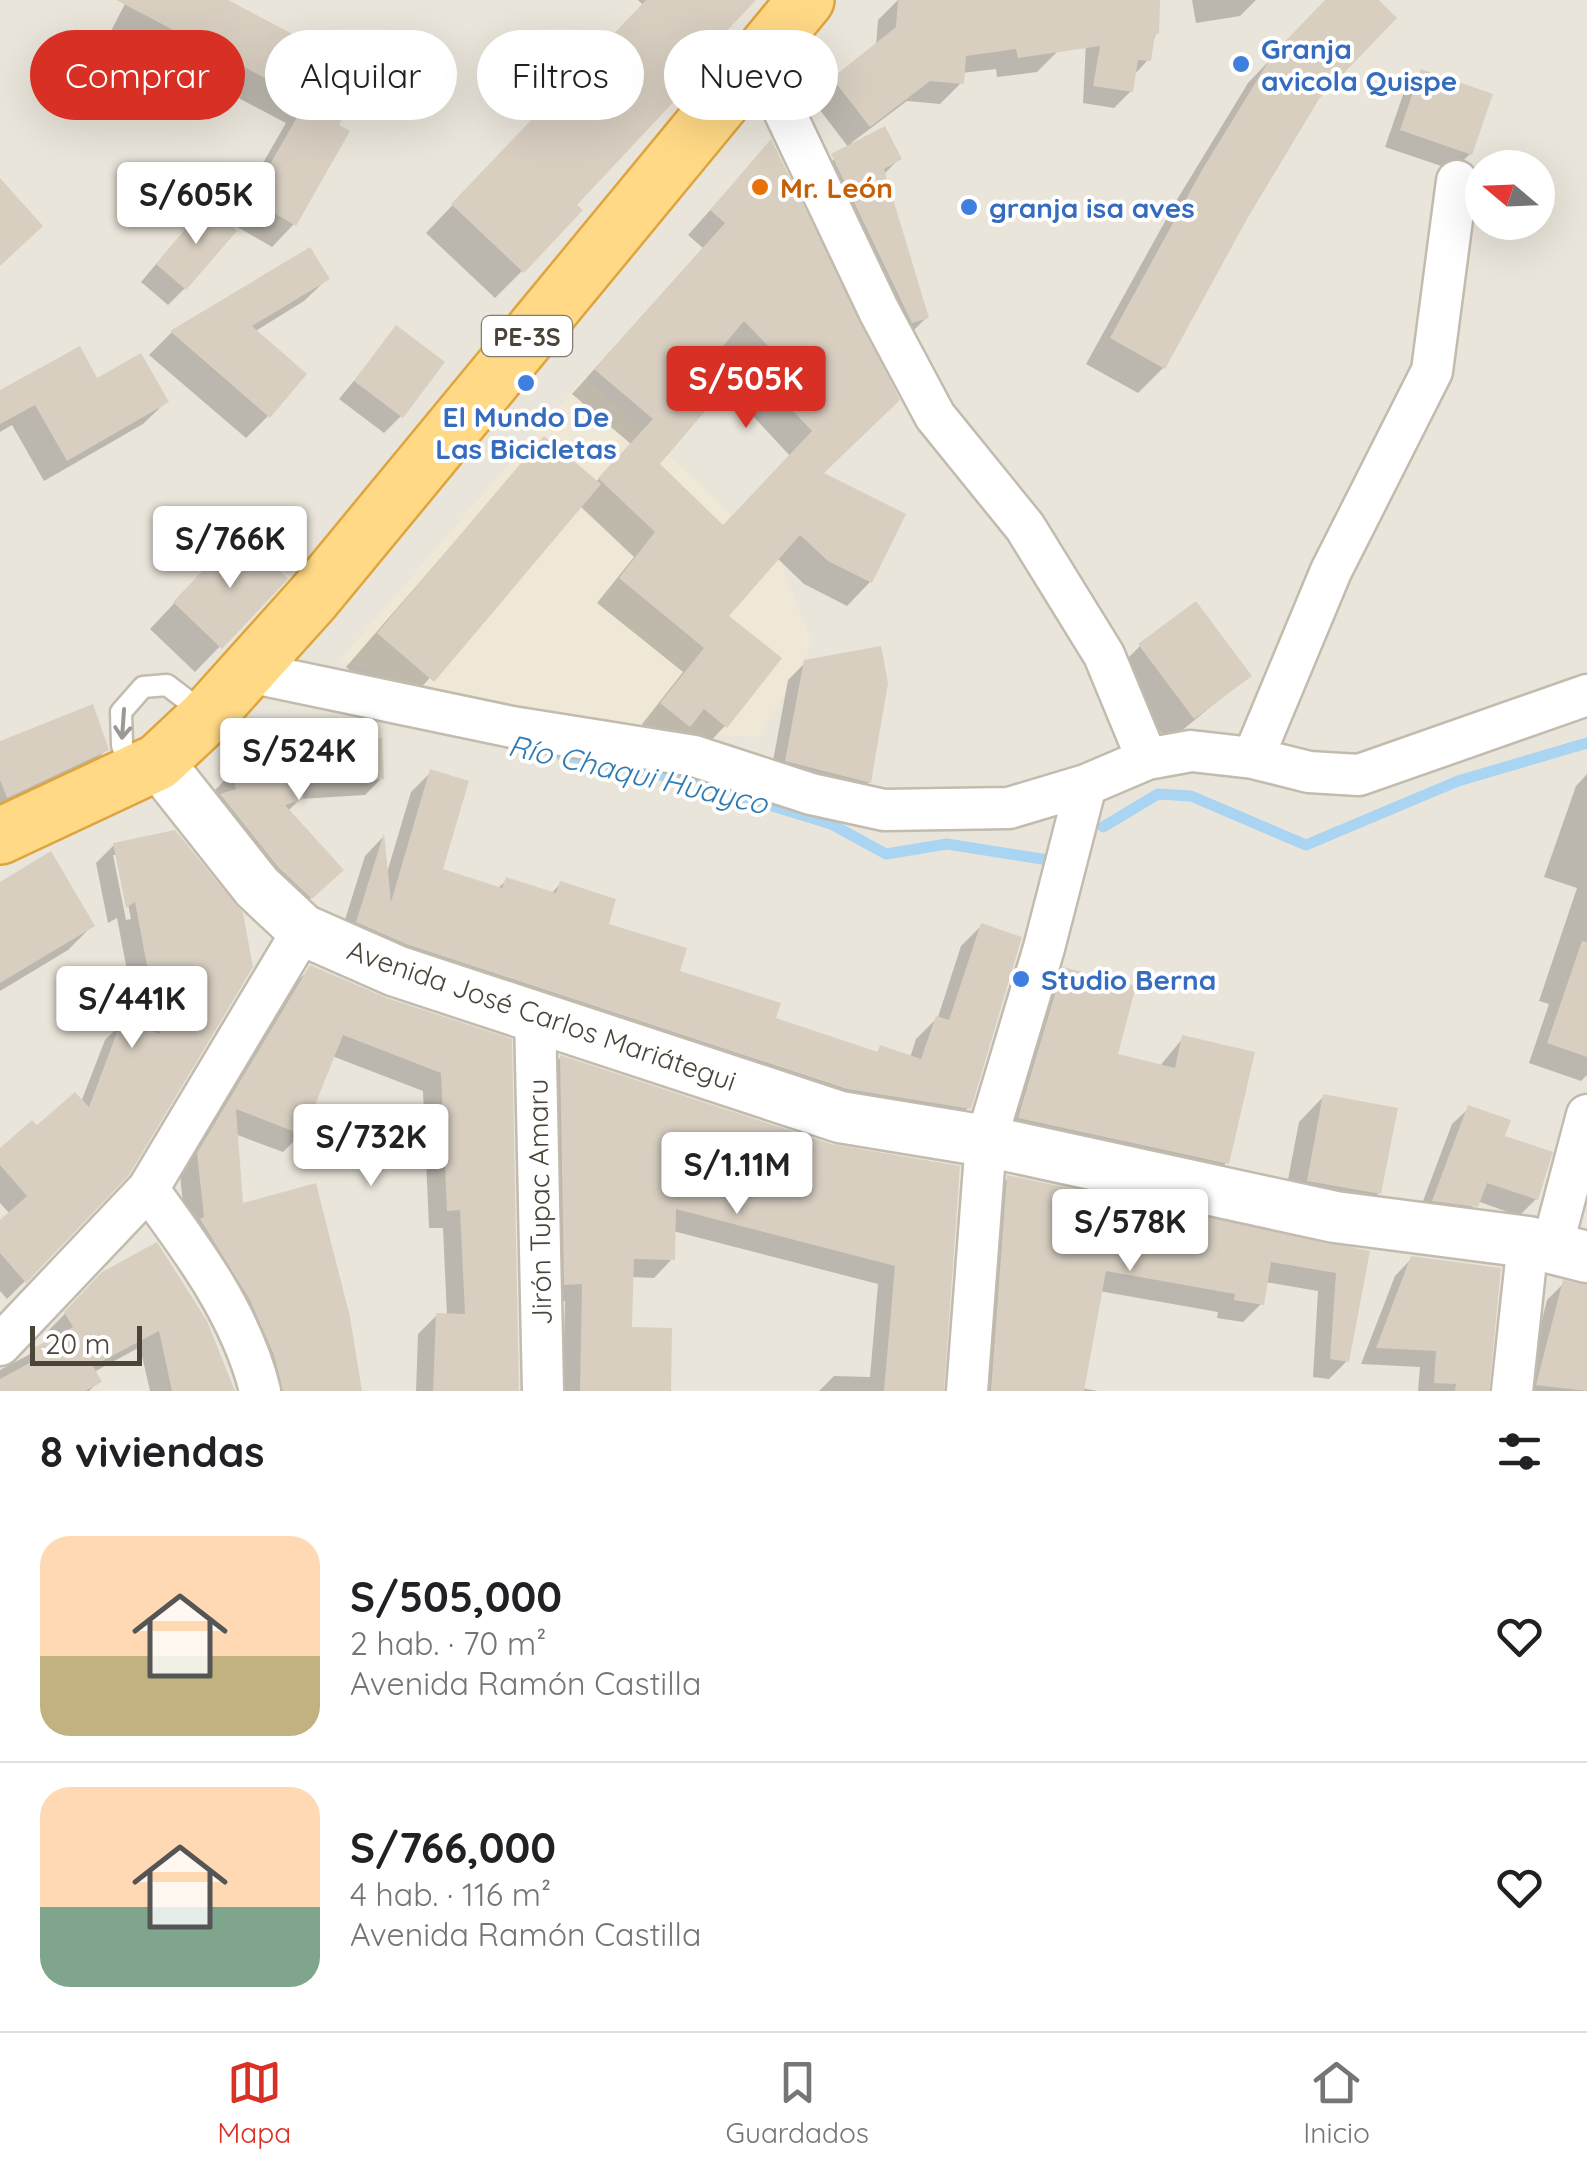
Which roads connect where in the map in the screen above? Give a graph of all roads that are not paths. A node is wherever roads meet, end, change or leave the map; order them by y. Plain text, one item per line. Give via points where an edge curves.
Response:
1 (806, 0) edge
2 (779, 30) edge
3 (703, 120) edge
4 (788, 120) edge
5 (1458, 181) dead end
6 (249, 672) junction
7 (1587, 694) edge
8 (1147, 758) junction
9 (1253, 758) junction
10 (145, 767) junction
11 (1086, 786) junction
12 (0, 836) edge
13 (304, 930) junction
14 (534, 1013) junction
15 (1587, 1114) edge
16 (986, 1141) junction
17 (148, 1189) junction
18 (1556, 1248) edge
19 (0, 1345) edge
20 (260, 1391) edge
21 (544, 1391) edge
22 (967, 1391) edge
23 (1512, 1391) edge

1 - 2 highway, PE-3S
3 - 6 highway, PE-3S
4 - 8 street via 935,416 1025,527 1094,639
5 - 9 street via 1432,371 1331,571
6 - 10 highway, PE-3S
6 - 11 street via 512,728 694,756 884,810 1008,808
7 - 9 street via 1360,775 1309,772
8 - 9 street via 1192,751
8 - 11 street
10 - 12 highway, PE-3S
10 - 13 street, Avenida José Carlos Mariátegui
11 - 16 street
13 - 14 street, Avenida José Carlos Mariátegui via 396,971
13 - 17 street
14 - 16 street, Avenida José Carlos Mariátegui via 840,1117
14 - 21 street, Jirón Tupac Amaru
15 - 18 street
16 - 18 street, Avenida José Carlos Mariátegui via 1335,1217
16 - 22 street
17 - 19 street
17 - 20 street via 196,1254 246,1346
18 - 23 street

